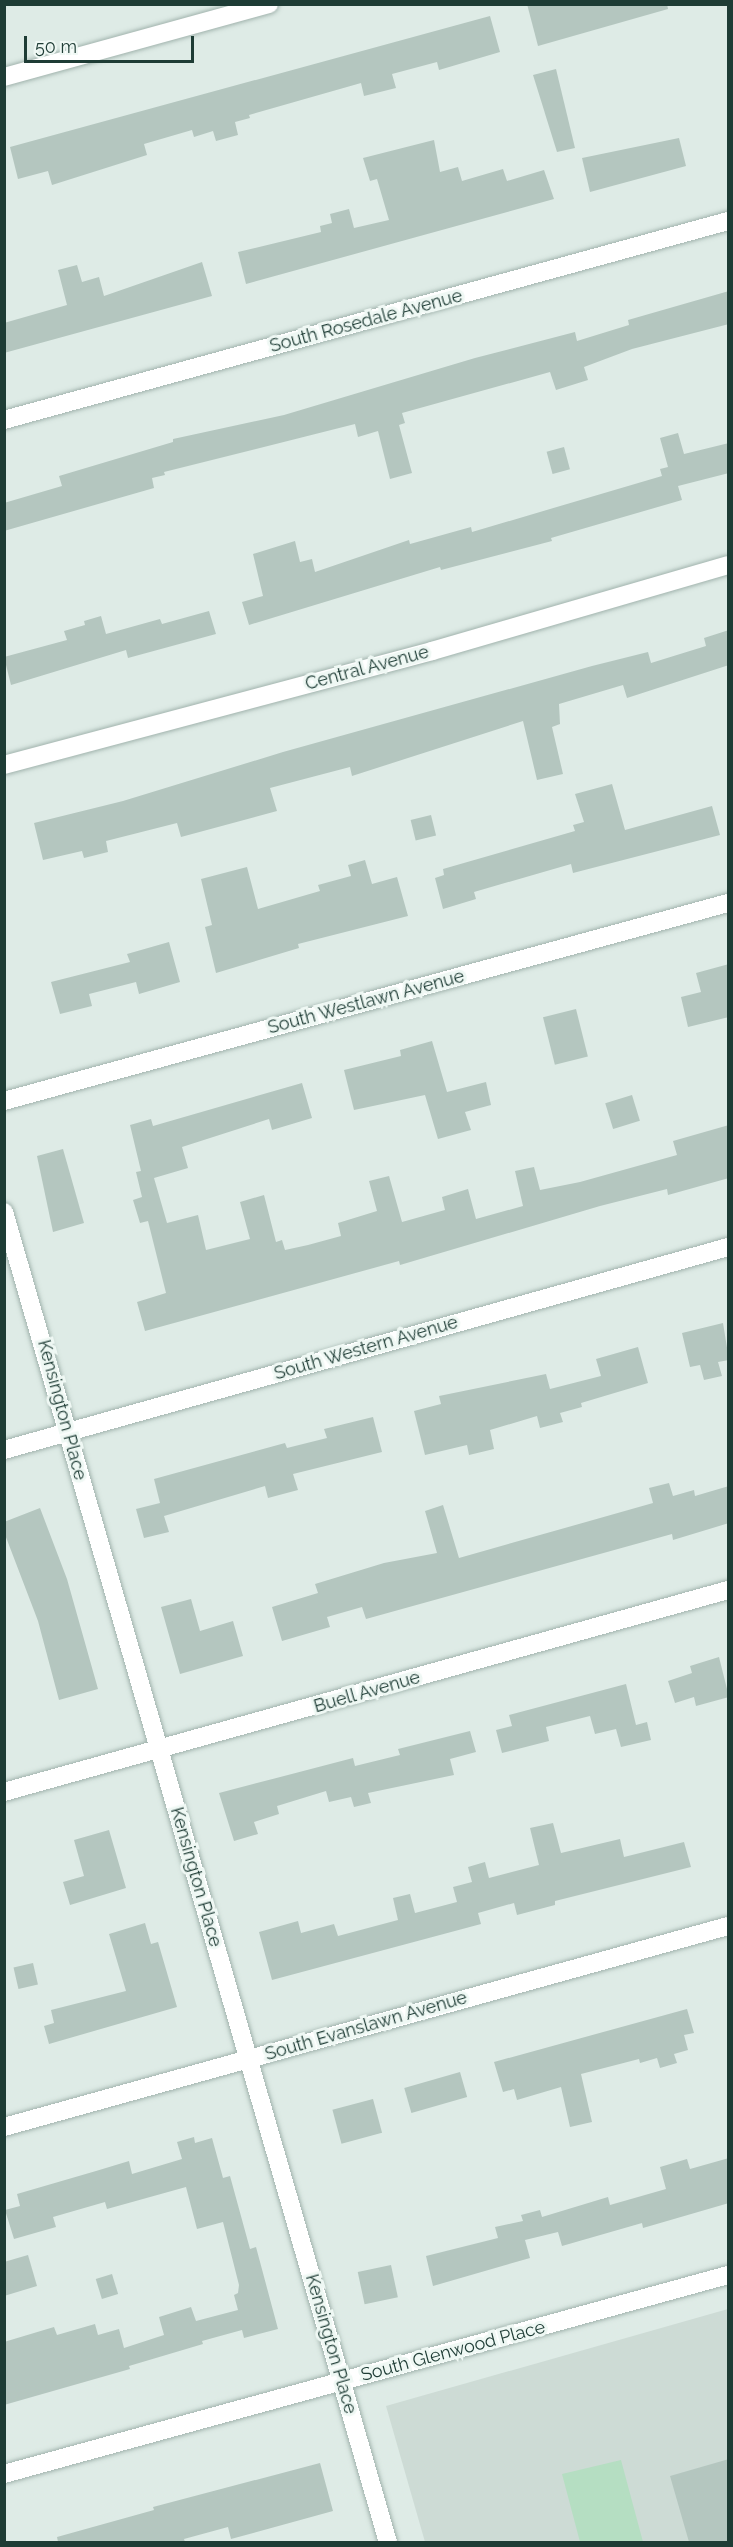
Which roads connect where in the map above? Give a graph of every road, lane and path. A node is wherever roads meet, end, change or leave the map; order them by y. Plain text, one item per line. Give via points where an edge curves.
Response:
1 (269, 4) edge
2 (4, 77) edge
3 (729, 221) edge
4 (4, 420) edge
5 (729, 565) edge
6 (4, 765) edge
7 (729, 903) edge
8 (4, 1101) edge
9 (4, 1212) edge
10 (729, 1247) edge
11 (67, 1432) junction
12 (4, 1450) edge
13 (729, 1590) edge
14 (159, 1750) junction
15 (4, 1792) edge
16 (729, 1926) edge
17 (249, 2059) junction
18 (4, 2127) edge
19 (729, 2275) edge
20 (342, 2381) junction
21 (4, 2474) edge
22 (388, 2542) edge

1 - 2 street
3 - 4 street, South Rosedale Avenue
5 - 6 street, Central Avenue via 432,651
7 - 8 street, South Westlawn Avenue
9 - 11 street, Kensington Place
10 - 11 street, South Western Avenue
11 - 12 street, South Western Avenue
11 - 14 street, Kensington Place
13 - 14 street, Buell Avenue
14 - 15 street, Buell Avenue
14 - 17 street, Kensington Place
16 - 17 street, South Evanslawn Avenue
17 - 18 street, South Evanslawn Avenue
17 - 20 street, Kensington Place
19 - 20 street, South Glenwood Place
20 - 21 street, South Glenwood Place
20 - 22 street, Kensington Place

